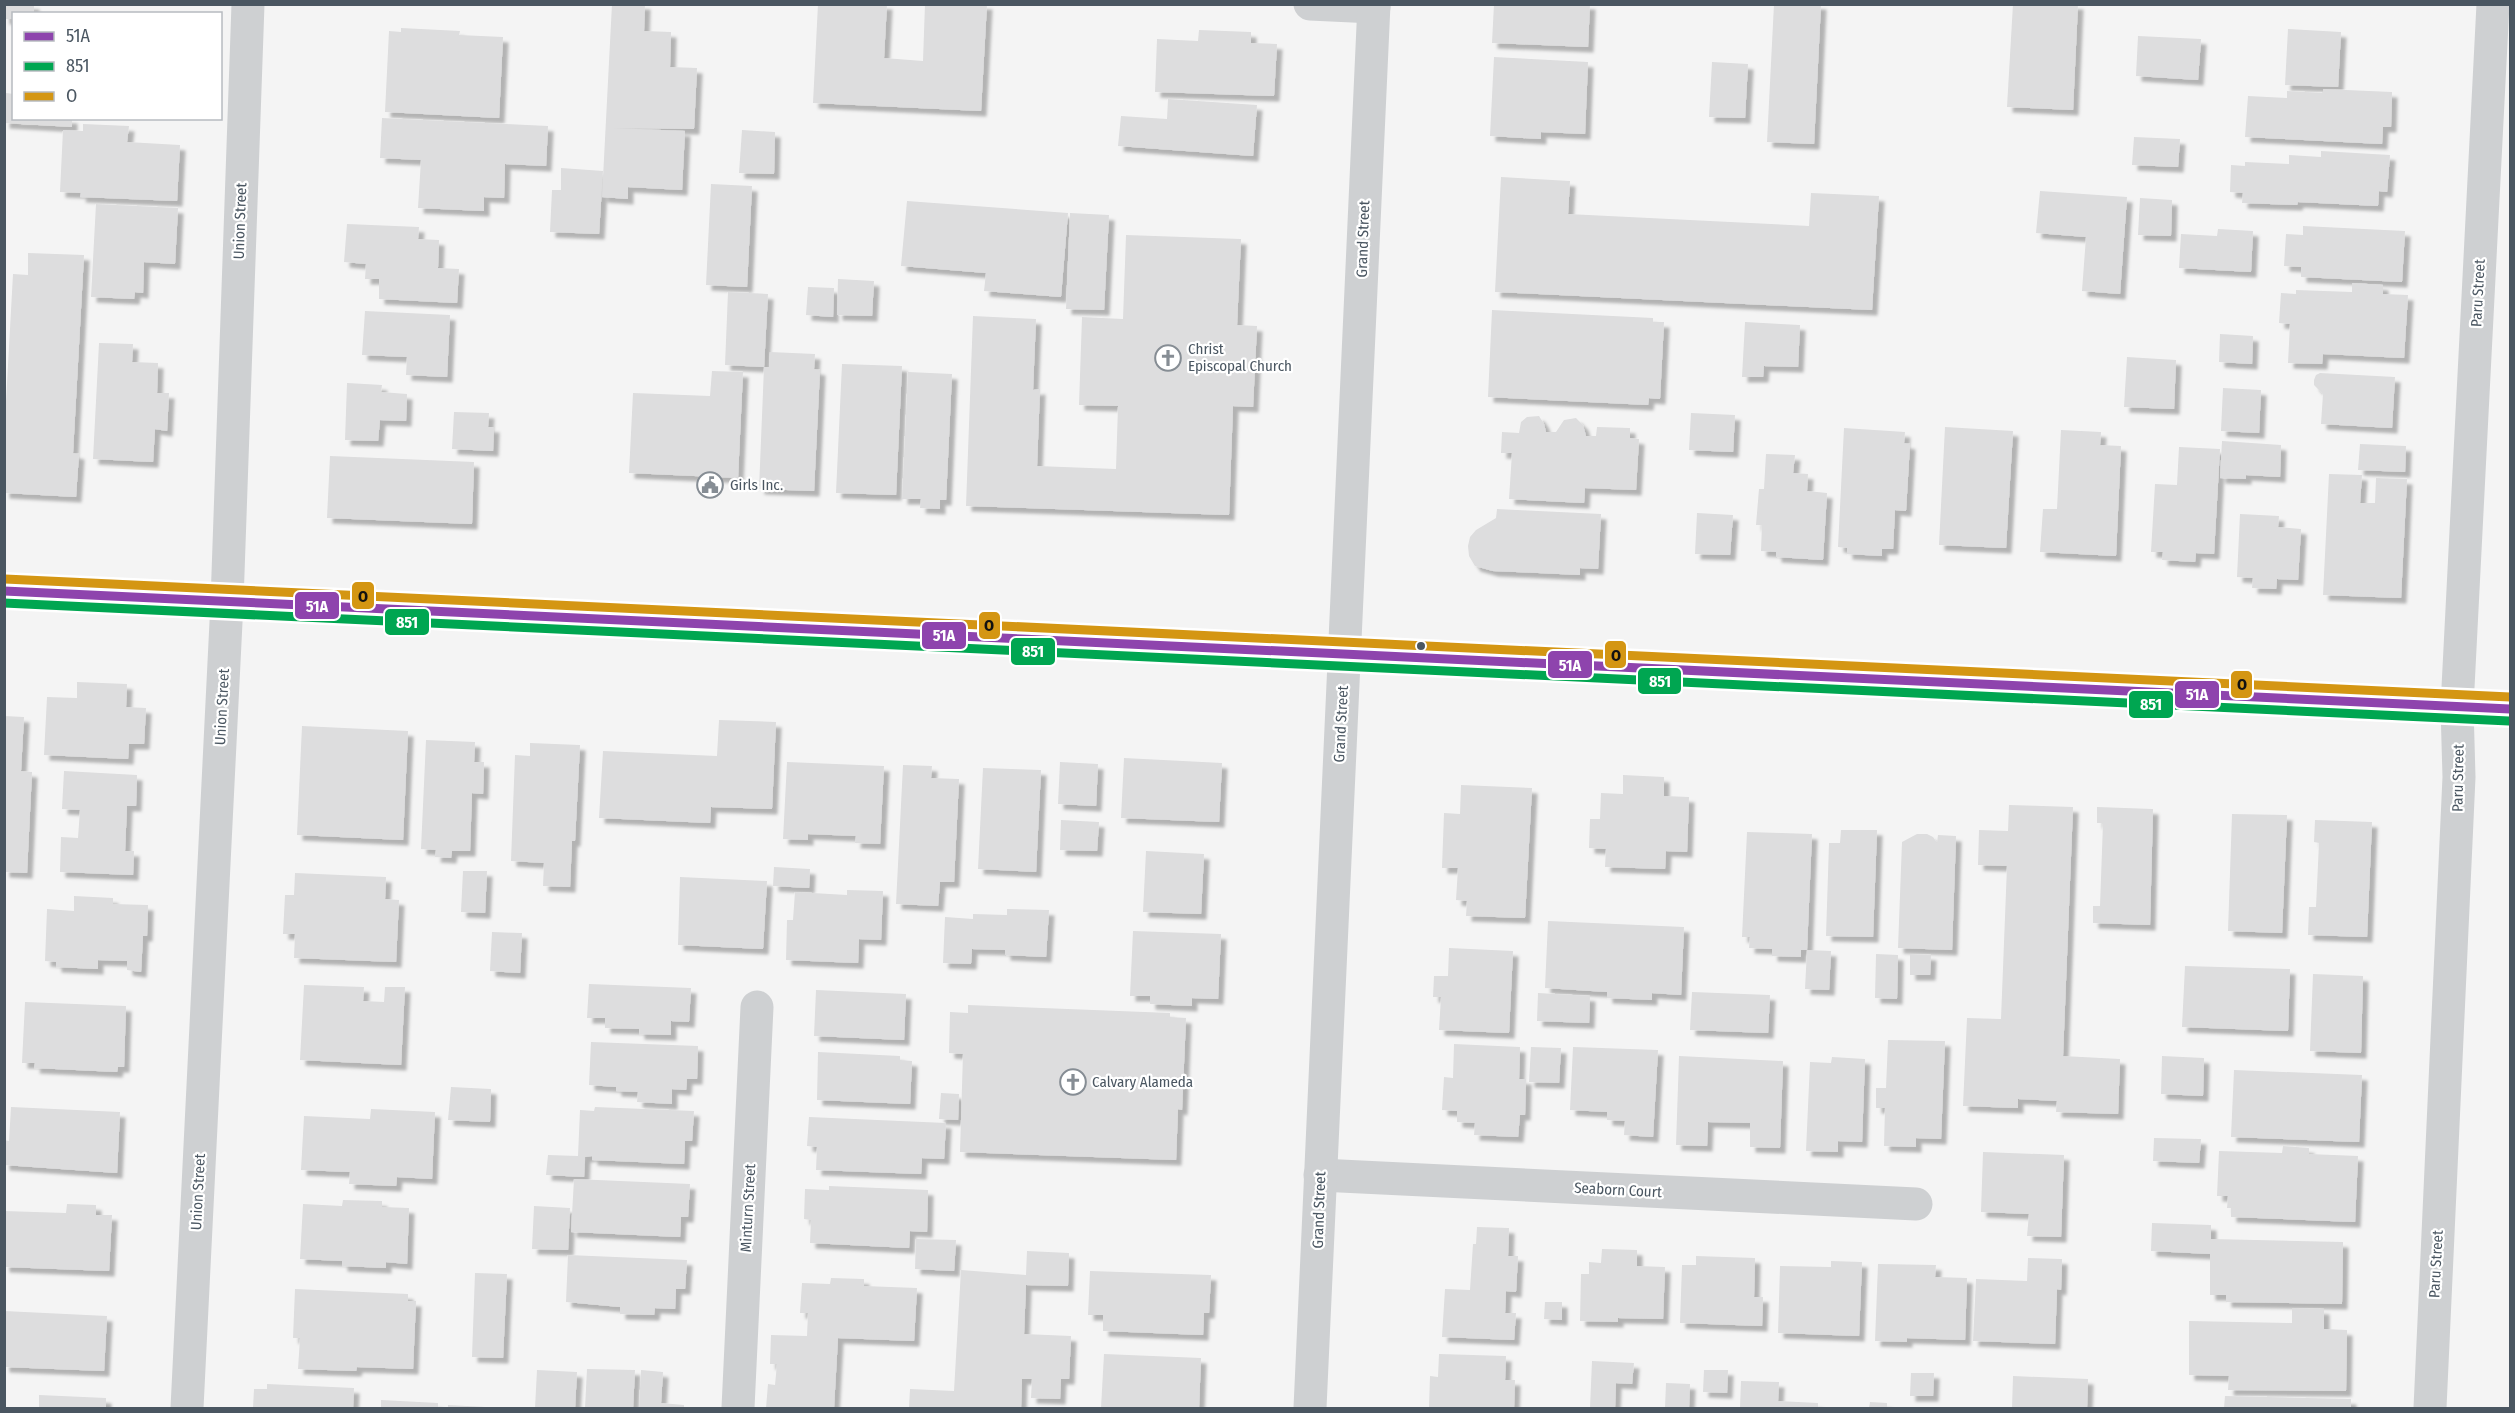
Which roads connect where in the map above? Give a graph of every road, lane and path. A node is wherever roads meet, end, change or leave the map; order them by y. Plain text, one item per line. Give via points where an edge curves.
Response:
1 (248, 4) edge
2 (1310, 4) edge
3 (2493, 4) edge
4 (1374, 6) edge
5 (4, 591) edge
6 (227, 602) junction
7 (1344, 655) junction
8 (2457, 707) junction
9 (2511, 709) edge
10 (757, 1007) dead end
11 (1320, 1175) junction
12 (1916, 1204) dead end
13 (187, 1408) edge
14 (738, 1408) edge
15 (1310, 1408) edge
16 (2430, 1408) edge

1 - 6 street, Union Street
2 - 4 street
3 - 8 street, Paru Street
4 - 7 street, Grand Street
5 - 6 street
6 - 7 street
6 - 13 street, Union Street
7 - 8 street
7 - 11 street, Grand Street
8 - 9 street
8 - 16 street, Paru Street via 2458,789
10 - 14 street, Minturn Street
11 - 12 street, Seaborn Court
11 - 15 street, Grand Street

